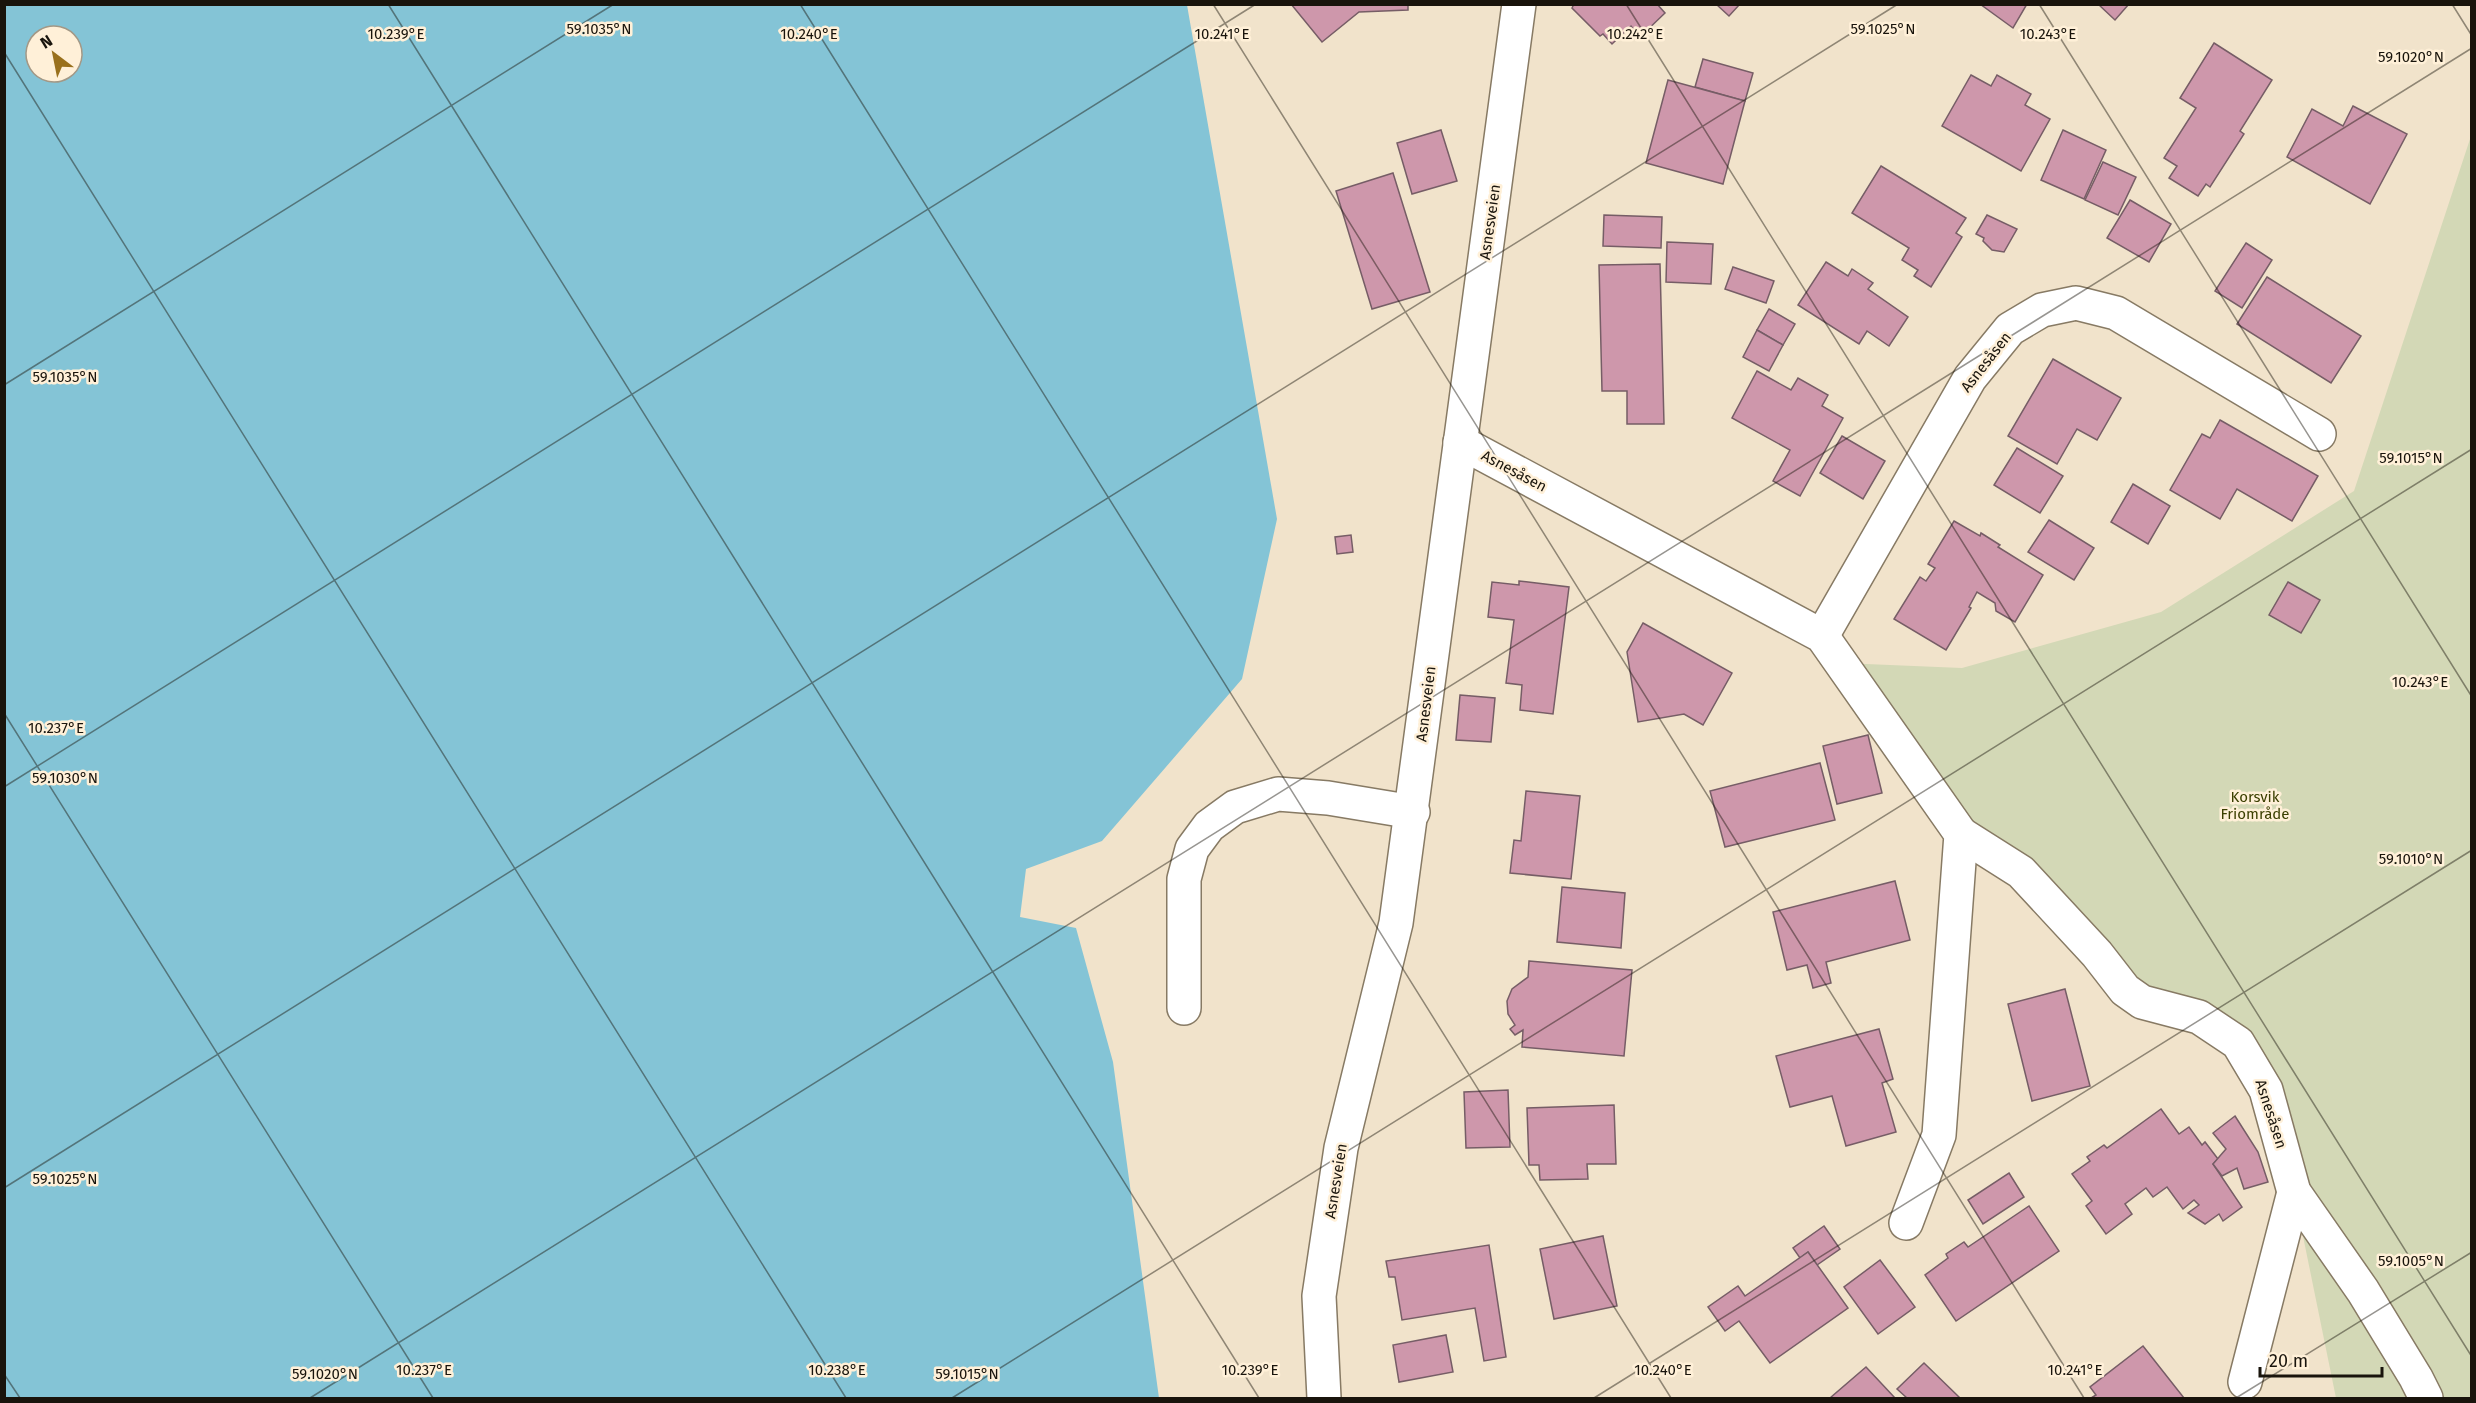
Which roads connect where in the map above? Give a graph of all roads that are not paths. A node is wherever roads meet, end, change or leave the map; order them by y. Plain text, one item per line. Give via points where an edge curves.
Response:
1 (1520, 4) edge
2 (2319, 434) dead end
3 (1460, 442) junction
4 (1822, 636) junction
5 (1413, 812) junction
6 (1961, 834) junction
7 (1184, 1008) dead end
8 (2294, 1192) junction
9 (1906, 1223) dead end
10 (2245, 1382) dead end
11 (1324, 1398) edge
12 (2426, 1398) edge

1 - 3 street, Asnesveien
2 - 4 street, Asnesåsen via 2116,313 2076,303 2042,310 2010,329 1970,378
3 - 4 street, Asnesåsen
3 - 5 street, Asnesveien
4 - 6 street, Asnesåsen
5 - 7 street via 1278,794 1234,807 1209,826 1192,849 1184,879
5 - 11 street, Asnesveien via 1396,922 1341,1148 1319,1296
6 - 8 street, Asnesåsen via 2021,872 2125,990 2142,1002 2199,1017 2238,1043 2266,1090
6 - 9 street via 1939,1135
8 - 10 street
8 - 12 street, Asnesåsen via 2363,1291

